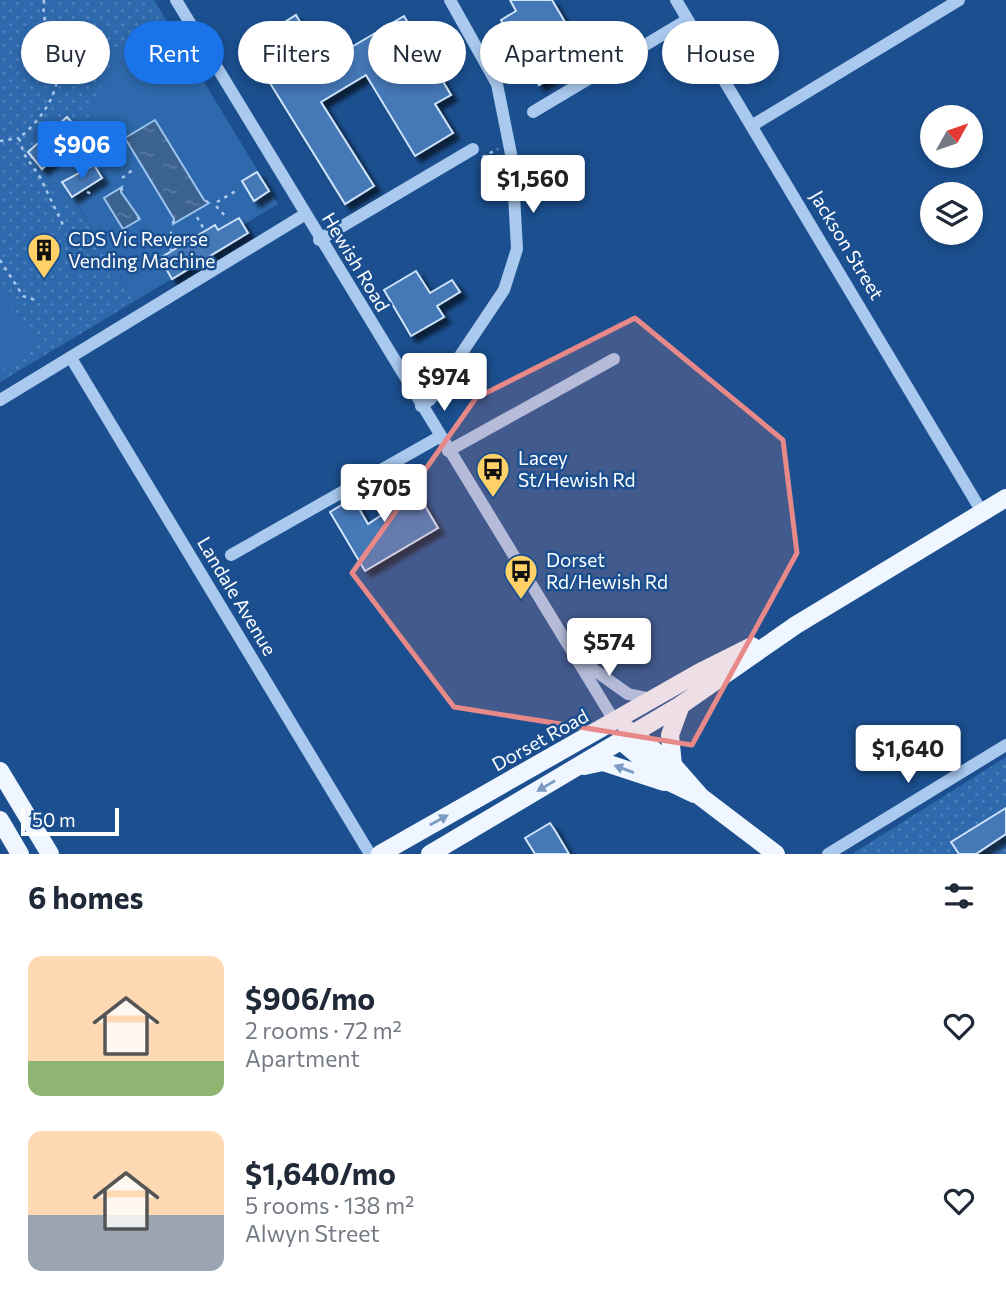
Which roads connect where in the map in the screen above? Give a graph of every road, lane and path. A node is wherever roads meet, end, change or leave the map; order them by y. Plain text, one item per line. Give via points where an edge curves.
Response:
1 (44, 0) edge
2 (176, 0) edge
3 (450, 0) edge
4 (676, 0) edge
5 (959, 0) edge
6 (687, 20) junction
7 (533, 112) dead end
8 (753, 125) junction
9 (19, 138) junction
10 (0, 141) edge
11 (472, 149) dead end
12 (134, 169) dead end
13 (122, 178) dead end
14 (239, 189) dead end
15 (87, 192) dead end
16 (94, 195) dead end
17 (304, 215) junction
18 (197, 217) dead end
19 (227, 218) dead end
20 (63, 225) dead end
21 (205, 230) dead end
22 (171, 231) dead end
23 (171, 237) junction
24 (159, 240) dead end
25 (319, 240) junction
26 (171, 252) dead end
27 (0, 260) edge
28 (35, 300) dead end
29 (71, 358) junction
30 (614, 359) dead end
31 (0, 400) edge
32 (421, 406) junction
33 (439, 437) junction
34 (448, 451) junction
35 (1006, 498) edge
36 (982, 512) junction
37 (231, 555) dead end
38 (796, 625) junction
39 (572, 652) junction
40 (652, 699) junction
41 (681, 705) junction
42 (615, 722) junction
43 (628, 737) junction
44 (1006, 745) edge
45 (577, 768) junction
46 (0, 771) edge
47 (672, 774) junction
48 (0, 820) edge
49 (20, 854) edge
50 (50, 854) edge
51 (370, 854) edge
52 (380, 854) edge
53 (430, 854) edge
54 (776, 854) edge
55 (828, 854) edge

1 - 9 path via 42,17 57,65 56,86 35,125
2 - 17 street, Hewish Road
3 - 32 street via 497,83 512,159 517,248 504,290 431,399
4 - 6 street, Jackson Street
5 - 8 street
6 - 7 street
6 - 8 street, Jackson Street
8 - 36 street, Jackson Street
9 - 10 path
9 - 20 path
11 - 25 street
12 - 13 path
14 - 19 path via 216,204
15 - 16 path
17 - 25 street, Hewish Road
17 - 29 street
18 - 21 path
22 - 23 path
23 - 24 path
23 - 26 path
25 - 32 street, Hewish Road
27 - 28 path via 23,296
29 - 31 street
29 - 51 street, Landale Avenue
30 - 34 street
32 - 33 street, Hewish Road
33 - 34 street, Hewish Road
33 - 37 street
34 - 39 street, Hewish Road
35 - 36 main road, Dorset Road
36 - 38 main road, Dorset Road
38 - 40 main road, Dorset Road
38 - 41 main road, Dorset Road
39 - 40 street via 607,682 628,694
39 - 42 street, Hewish Road
40 - 42 main road, Dorset Road
41 - 43 main road, Dorset Road
41 - 47 main road via 670,736
42 - 43 main road
52 -> 42 main road, Dorset Road
43 - 45 main road, Dorset Road
43 - 47 main road
44 - 55 street
47 -> 45 main road via 603,762
45 -> 53 main road, Dorset Road
46 - 50 main road
47 - 54 main road
48 - 49 main road

